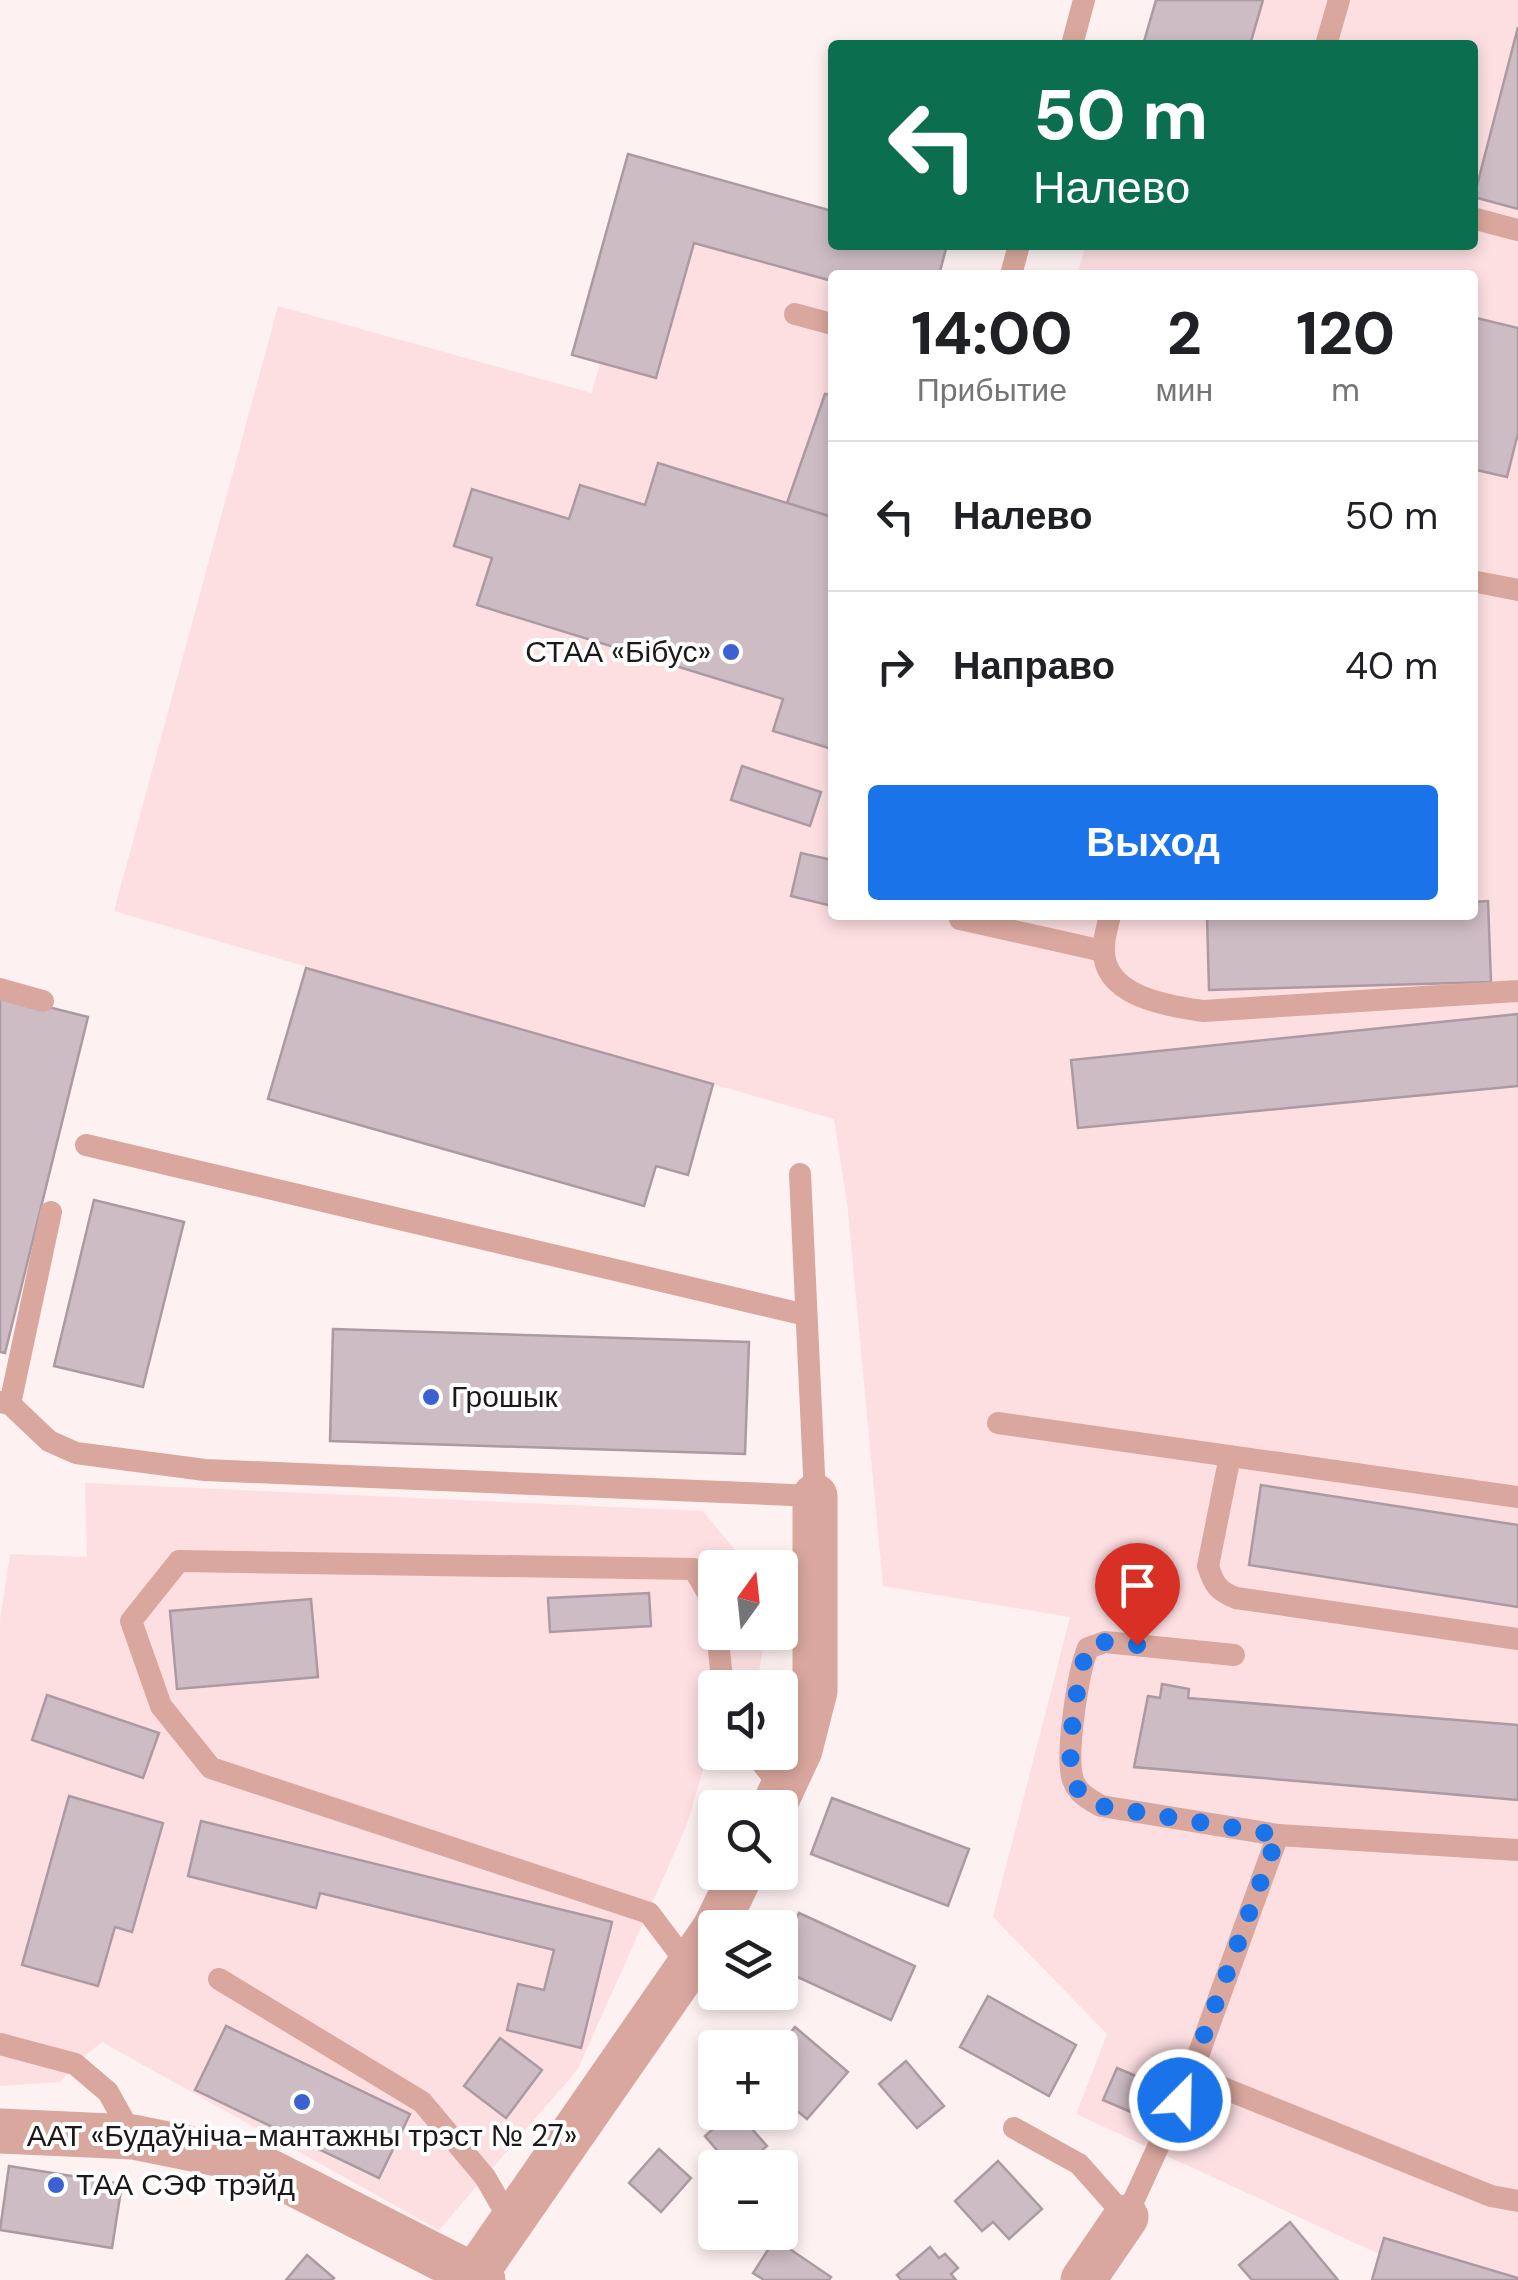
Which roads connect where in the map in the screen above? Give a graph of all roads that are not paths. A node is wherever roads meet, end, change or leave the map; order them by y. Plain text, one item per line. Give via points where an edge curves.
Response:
1 (1084, 0) edge
2 (1338, 0) edge
3 (1073, 40) edge
4 (1327, 40) edge
5 (1478, 220) edge
6 (1518, 230) edge
7 (794, 314) dead end
8 (828, 323) edge
9 (1478, 582) edge
10 (1518, 590) edge
11 (964, 920) edge
12 (1109, 920) edge
13 (1103, 951) junction
14 (0, 989) edge
15 (1518, 991) edge
16 (43, 1000) dead end
17 (86, 1145) dead end
18 (800, 1174) dead end
19 (51, 1212) dead end
20 (806, 1314) junction
21 (5, 1403) edge
22 (998, 1423) dead end
23 (1230, 1456) junction
24 (815, 1496) junction
25 (1518, 1497) edge
26 (698, 1576) edge
27 (1518, 1639) edge
28 (1234, 1655) dead end
29 (782, 1790) edge
30 (1278, 1835) junction
31 (1518, 1850) edge
32 (698, 1953) edge
33 (689, 1966) junction
34 (219, 1979) dead end
35 (0, 2044) edge
36 (1191, 2075) junction
37 (1014, 2128) dead end
38 (0, 2131) edge
39 (133, 2137) junction
40 (1518, 2201) edge
41 (1126, 2216) junction
42 (512, 2222) junction
43 (476, 2279) edge
44 (1083, 2280) edge

1 - 3 lane
2 - 4 lane
5 - 6 lane
7 - 8 lane
9 - 10 lane
11 - 13 lane
12 - 13 lane
13 - 15 lane via 1112,975 1132,992 1160,1005 1203,1011
14 - 16 lane
17 - 20 lane
18 - 20 lane
19 - 21 lane
20 - 24 lane
21 - 24 lane via 49,1441 76,1453 205,1470
22 - 23 lane
23 - 25 lane
23 - 27 lane via 1208,1566 1220,1592
24 - 29 street via 814,1692
26 - 33 lane via 694,1569 180,1561 131,1621 162,1706 211,1768 649,1914
28 - 30 lane via 1105,1642 1088,1648 1080,1666 1073,1781 1101,1806
30 - 31 lane
30 - 36 lane
32 - 33 street
33 - 42 street
34 - 42 lane via 422,2102 485,2177
35 - 39 lane via 75,2064 108,2092
36 - 40 lane via 1491,2196
36 - 41 lane
37 - 41 lane via 1079,2164
38 - 39 street
39 - 43 street via 247,2160
41 - 44 street
42 - 43 street

